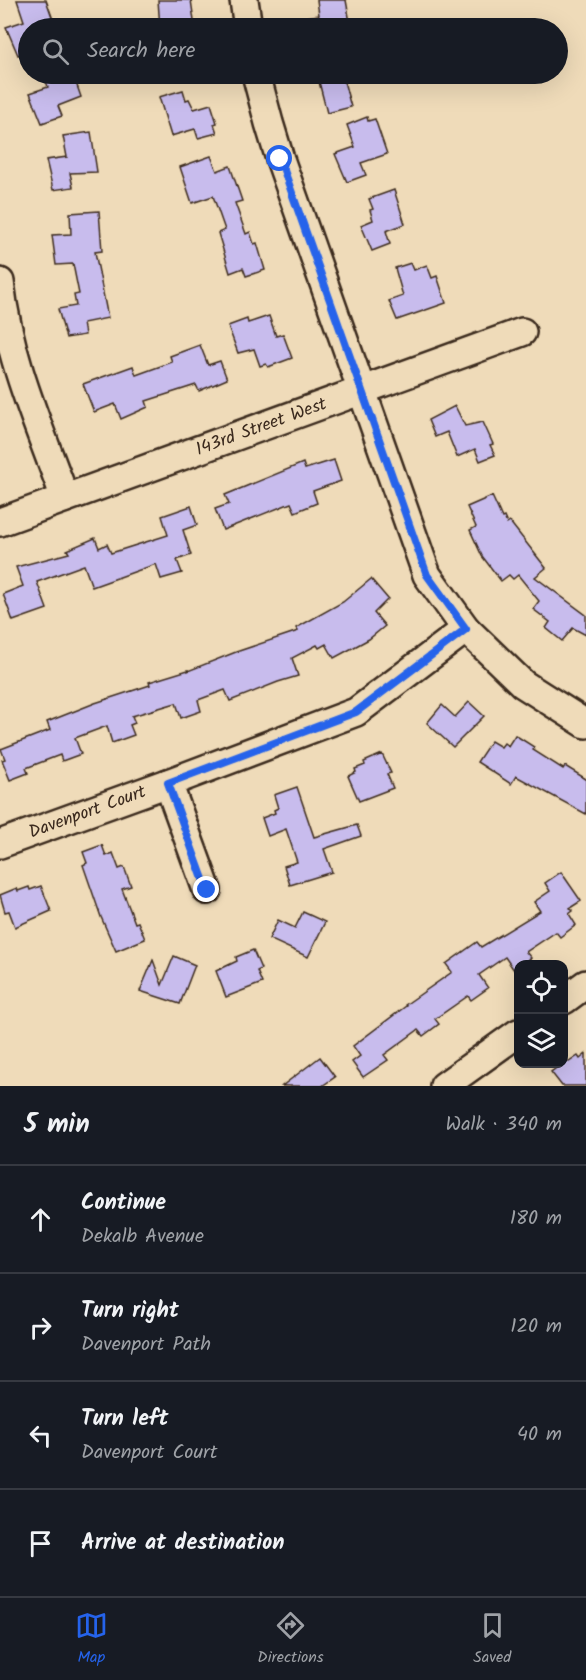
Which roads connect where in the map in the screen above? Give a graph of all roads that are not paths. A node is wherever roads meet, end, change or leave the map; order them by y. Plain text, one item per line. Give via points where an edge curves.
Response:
1 (244, 0) edge
2 (247, 18) edge
3 (259, 84) edge
4 (0, 282) edge
5 (522, 332) dead end
6 (362, 391) junction
7 (65, 498) junction
8 (0, 522) edge
9 (466, 629) junction
10 (586, 724) edge
11 (168, 783) junction
12 (0, 844) edge
13 (207, 890) dead end
14 (586, 984) edge
15 (568, 997) edge
16 (514, 1037) edge
17 (444, 1086) edge

1 - 2 street
3 - 6 street via 280,159
4 - 7 street via 9,339
5 - 6 street, 143rd Street West
6 - 7 street, 143rd Street West
6 - 9 street via 427,575
7 - 8 street, 143rd Street West
9 - 10 street via 523,684
9 - 11 street via 356,712
11 - 12 street, Davenport Court
11 - 13 street, Davenport Court
14 - 15 street
16 - 17 street

